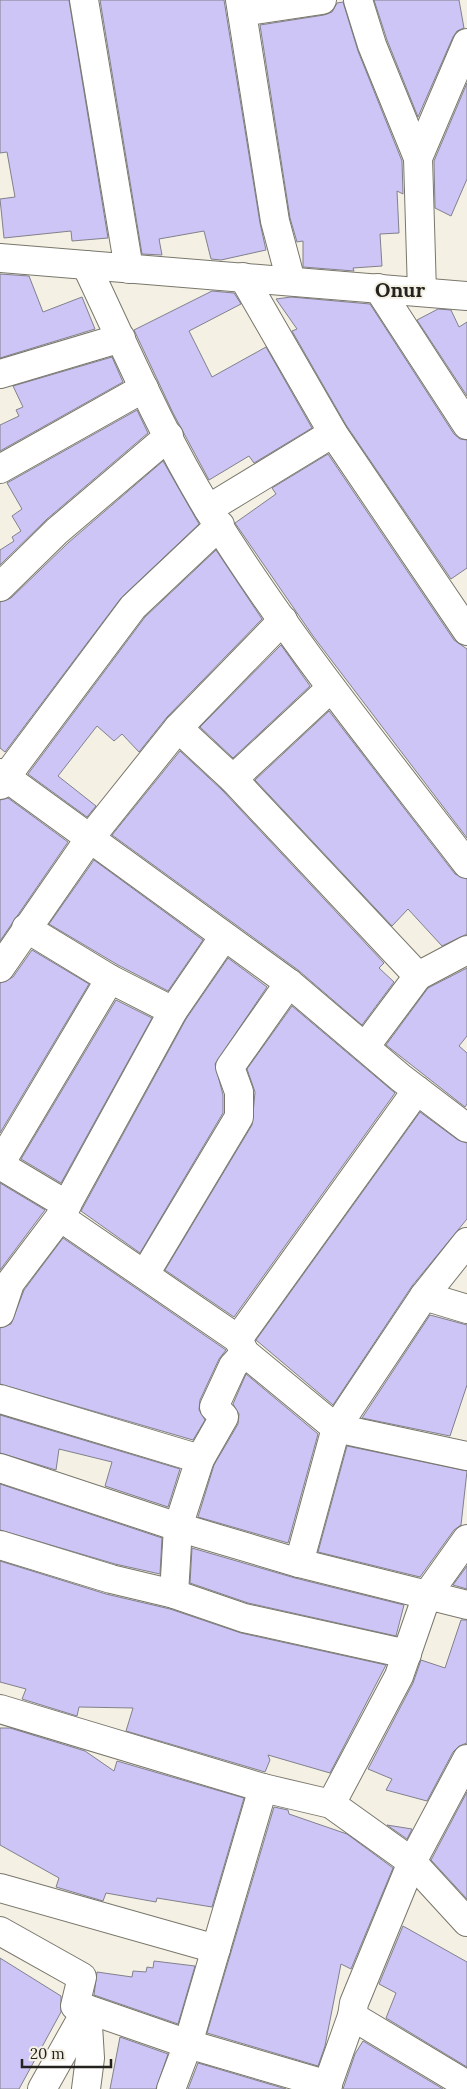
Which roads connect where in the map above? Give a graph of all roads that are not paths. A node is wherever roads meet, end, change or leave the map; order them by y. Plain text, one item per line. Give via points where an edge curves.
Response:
1 (84, 0) edge
2 (322, 0) edge
3 (358, 0) edge
4 (241, 6) edge
5 (467, 43) edge
6 (418, 158) junction
7 (0, 258) edge
8 (86, 265) junction
9 (129, 269) junction
10 (243, 277) junction
11 (291, 281) junction
12 (378, 288) junction
13 (422, 292) junction
14 (467, 296) edge
15 (121, 338) junction
16 (0, 374) edge
17 (144, 388) junction
18 (467, 425) edge
19 (333, 433) junction
20 (169, 436) junction
21 (0, 469) edge
22 (214, 517) junction
23 (0, 587) edge
24 (283, 620) junction
25 (467, 631) edge
26 (331, 688) junction
27 (178, 728) junction
28 (2, 778) edge
29 (233, 779) junction
30 (90, 838) junction
31 (467, 864) edge
32 (26, 928) junction
33 (223, 938) junction
34 (466, 952) edge
35 (0, 968) edge
36 (418, 976) junction
37 (110, 979) junction
38 (289, 983) junction
39 (173, 1011) junction
40 (365, 1047) junction
41 (417, 1090) junction
42 (467, 1128) edge
43 (0, 1164) edge
44 (64, 1211) junction
45 (467, 1242) edge
46 (145, 1274) junction
47 (5, 1281) edge
48 (424, 1296) junction
49 (467, 1309) edge
50 (0, 1313) edge
51 (242, 1346) junction
52 (0, 1399) edge
53 (336, 1428) junction
54 (467, 1456) edge
55 (200, 1459) junction
56 (0, 1468) edge
57 (178, 1527) junction
58 (467, 1539) edge
59 (0, 1545) edge
60 (299, 1563) junction
61 (174, 1594) junction
62 (427, 1595) junction
63 (467, 1605) edge
64 (406, 1654) junction
65 (0, 1709) edge
66 (467, 1759) edge
67 (263, 1788) junction
68 (332, 1804) junction
69 (412, 1862) junction
70 (0, 1888) edge
71 (467, 1922) edge
72 (0, 1930) edge
73 (216, 1949) junction
74 (87, 2009) junction
75 (352, 2016) junction
76 (188, 2044) junction
77 (467, 2085) edge
78 (327, 2087) edge
79 (42, 2089) edge
80 (86, 2089) edge
81 (171, 2089) edge

1 - 9 street
2 - 4 street
3 - 6 street via 372,45
4 - 11 street via 275,220
5 - 6 street
6 - 13 street
7 - 8 street
8 - 9 street
8 - 15 street
9 - 10 street
10 - 11 street
10 - 19 street
11 - 12 street
12 - 13 street
12 - 18 street
13 - 14 street
15 - 16 street
15 - 17 street
17 - 20 street
17 - 21 street
19 - 22 street
19 - 25 street
20 - 22 street
20 - 23 street via 58,531
22 - 24 street
22 - 28 street via 133,607
24 - 26 street
24 - 27 street
26 - 29 street
26 - 31 street
27 - 29 street
27 - 30 street
28 - 30 street
29 - 36 street
30 - 32 street
30 - 33 street
32 - 35 street
32 - 37 street
33 - 38 street
33 - 39 street
34 - 36 street
36 - 40 street
37 - 39 street
37 - 43 street
38 - 40 street
38 - 46 street via 230,1067 240,1092 239,1116
39 - 44 street
40 - 41 street
41 - 42 street
41 - 51 street
43 - 44 street
44 - 46 street
44 - 47 street
45 - 48 street
46 - 51 street
47 - 50 street
48 - 49 street
48 - 53 street
51 - 53 street
51 - 55 street via 214,1407 224,1417
52 - 55 street
53 - 54 street
53 - 60 street
55 - 57 street
56 - 57 street
57 - 60 street
57 - 61 street
58 - 62 street
59 - 61 street via 111,1579
60 - 62 street
61 - 64 street via 244,1618
62 - 63 street
62 - 64 street
64 - 68 street via 399,1676
65 - 67 street
66 - 69 street
67 - 68 street
67 - 73 street
68 - 69 street
69 - 71 street
69 - 75 street via 354,2003
70 - 73 street
72 - 74 street via 82,1977 75,2006
73 - 76 street
74 - 76 street
74 - 79 street
74 - 80 street via 90,2058
75 - 77 street
75 - 78 street
76 - 78 street
76 - 81 street

